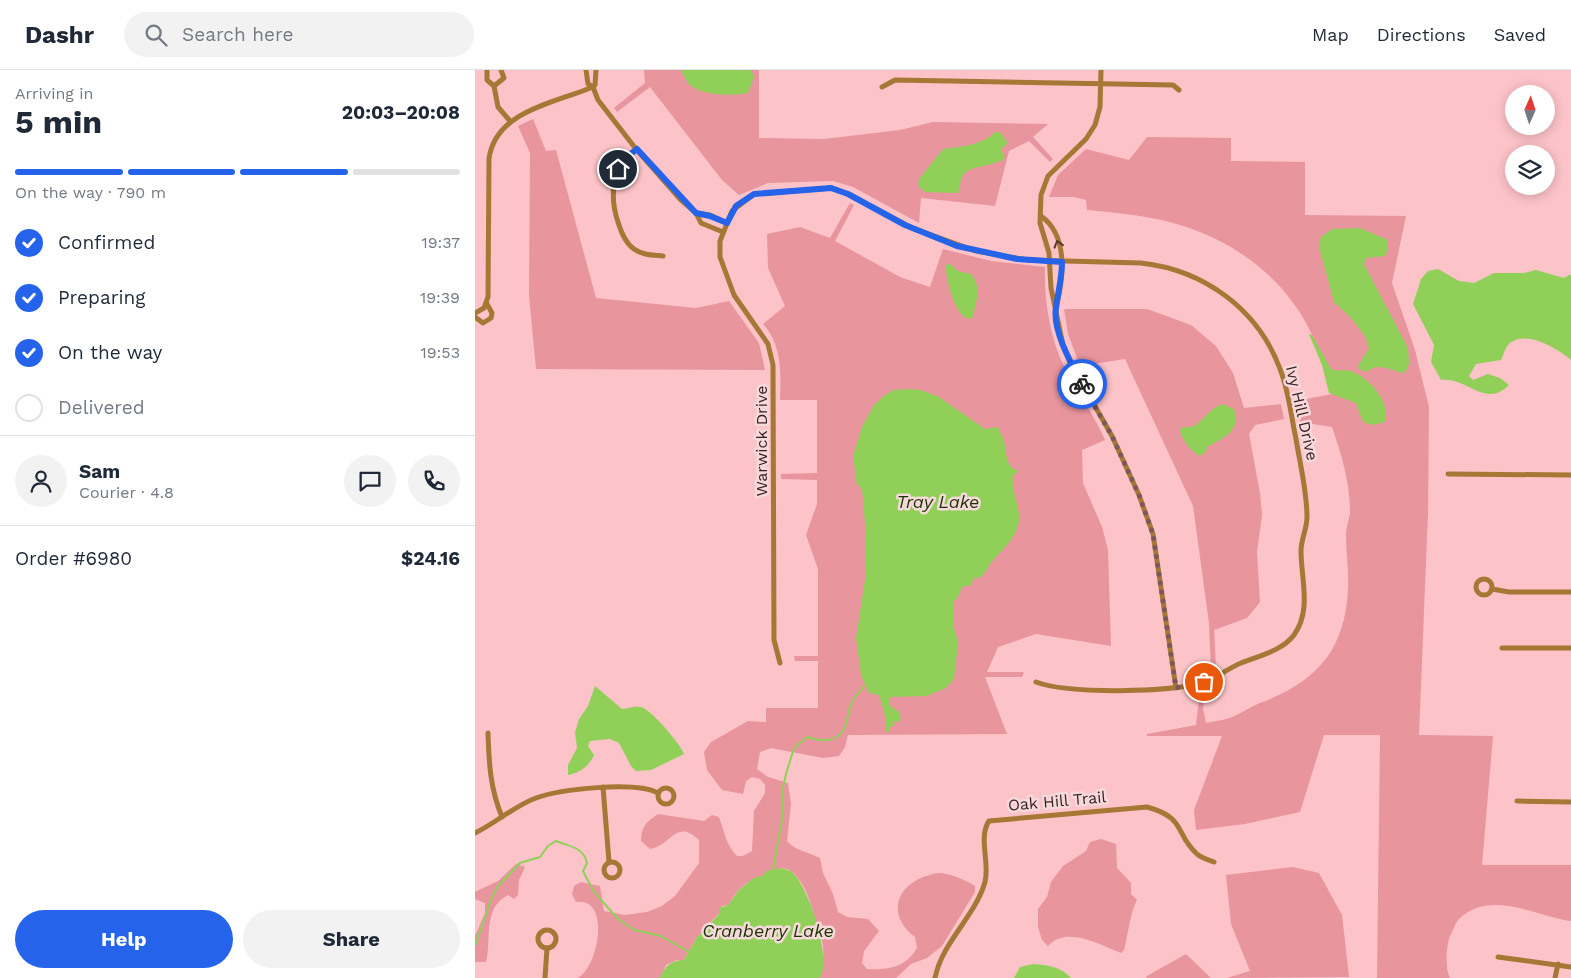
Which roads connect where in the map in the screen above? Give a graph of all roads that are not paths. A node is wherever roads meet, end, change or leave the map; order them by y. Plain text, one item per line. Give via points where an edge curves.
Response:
1 (487, 70) edge
2 (501, 70) edge
3 (586, 70) edge
4 (596, 70) edge
5 (1101, 70) edge
6 (1101, 82) junction
7 (494, 86) junction
8 (593, 87) junction
9 (882, 87) dead end
10 (1179, 90) dead end
11 (510, 121) junction
12 (637, 149) junction
13 (696, 213) junction
14 (1041, 216) junction
15 (727, 223) junction
16 (723, 232) junction
17 (663, 256) dead end
18 (1050, 261) junction
19 (1062, 262) junction
20 (487, 304) junction
21 (1055, 309) junction
22 (475, 313) edge
23 (475, 317) edge
24 (1448, 474) dead end
25 (1571, 475) edge
26 (1492, 589) dead end
27 (1571, 592) edge
28 (1502, 648) dead end
29 (1571, 648) edge
30 (780, 663) dead end
31 (1036, 682) dead end
32 (1176, 688) junction
33 (488, 732) dead end
34 (603, 787) junction
35 (658, 793) dead end
36 (1517, 801) dead end
37 (1571, 802) edge
38 (502, 817) junction
39 (475, 833) edge
40 (609, 862) dead end
41 (1215, 862) dead end
42 (547, 948) dead end
43 (1499, 957) dead end
44 (1558, 964) junction
45 (1571, 967) edge
46 (545, 978) edge
47 (935, 978) edge
48 (1555, 978) edge

1 - 7 street via 487,80
2 - 7 street via 503,78
3 - 8 street via 588,84
4 - 8 street
5 - 6 street
6 - 9 street via 895,80
6 - 10 street via 1173,85
6 - 14 street via 1100,107 1095,124 1086,139 1048,176 1041,196
7 - 11 street via 498,108
8 - 11 street
8 - 12 street via 598,100
11 - 20 street via 496,139 489,159
12 - 13 street
12 - 17 street via 623,160 618,169 613,194 615,212 621,232 632,248 639,253
13 - 15 street
13 - 16 street via 701,223
14 - 18 street
19 -> 14 street via 1055,234
15 - 16 street, Ivy Hill Drive
15 - 18 street, Ivy Hill Drive via 736,206 754,194 831,188 905,225 957,246 999,256
16 - 30 street, Warwick Drive via 720,257 728,283 768,344 773,366 773,640
18 - 19 street, Ivy Hill Drive
18 - 21 street
19 - 21 street
19 - 32 street, Ivy Hill Drive via 1157,264 1206,282 1234,302 1257,326 1275,355 1285,384 1307,518 1301,550 1304,608 1299,626 1293,637 1281,647 1233,666 1204,682
20 - 22 street
20 - 23 street via 492,312 491,318 483,323
21 - 32 street via 1063,345 1072,366 1112,436 1153,534
24 - 25 street
26 - 27 street
28 - 29 street
31 - 32 street, Ivy Hill Drive via 1059,688
33 - 38 street via 489,774 493,796
34 - 35 street via 638,788
34 - 38 street via 536,798
34 - 40 street
36 - 37 street
38 - 39 street
41 - 47 street, Oak Hill Trail via 1198,856 1170,816 1147,807 989,821 985,828 985,882 943,955
42 - 46 street
43 - 44 street
44 - 45 street
44 - 48 street

